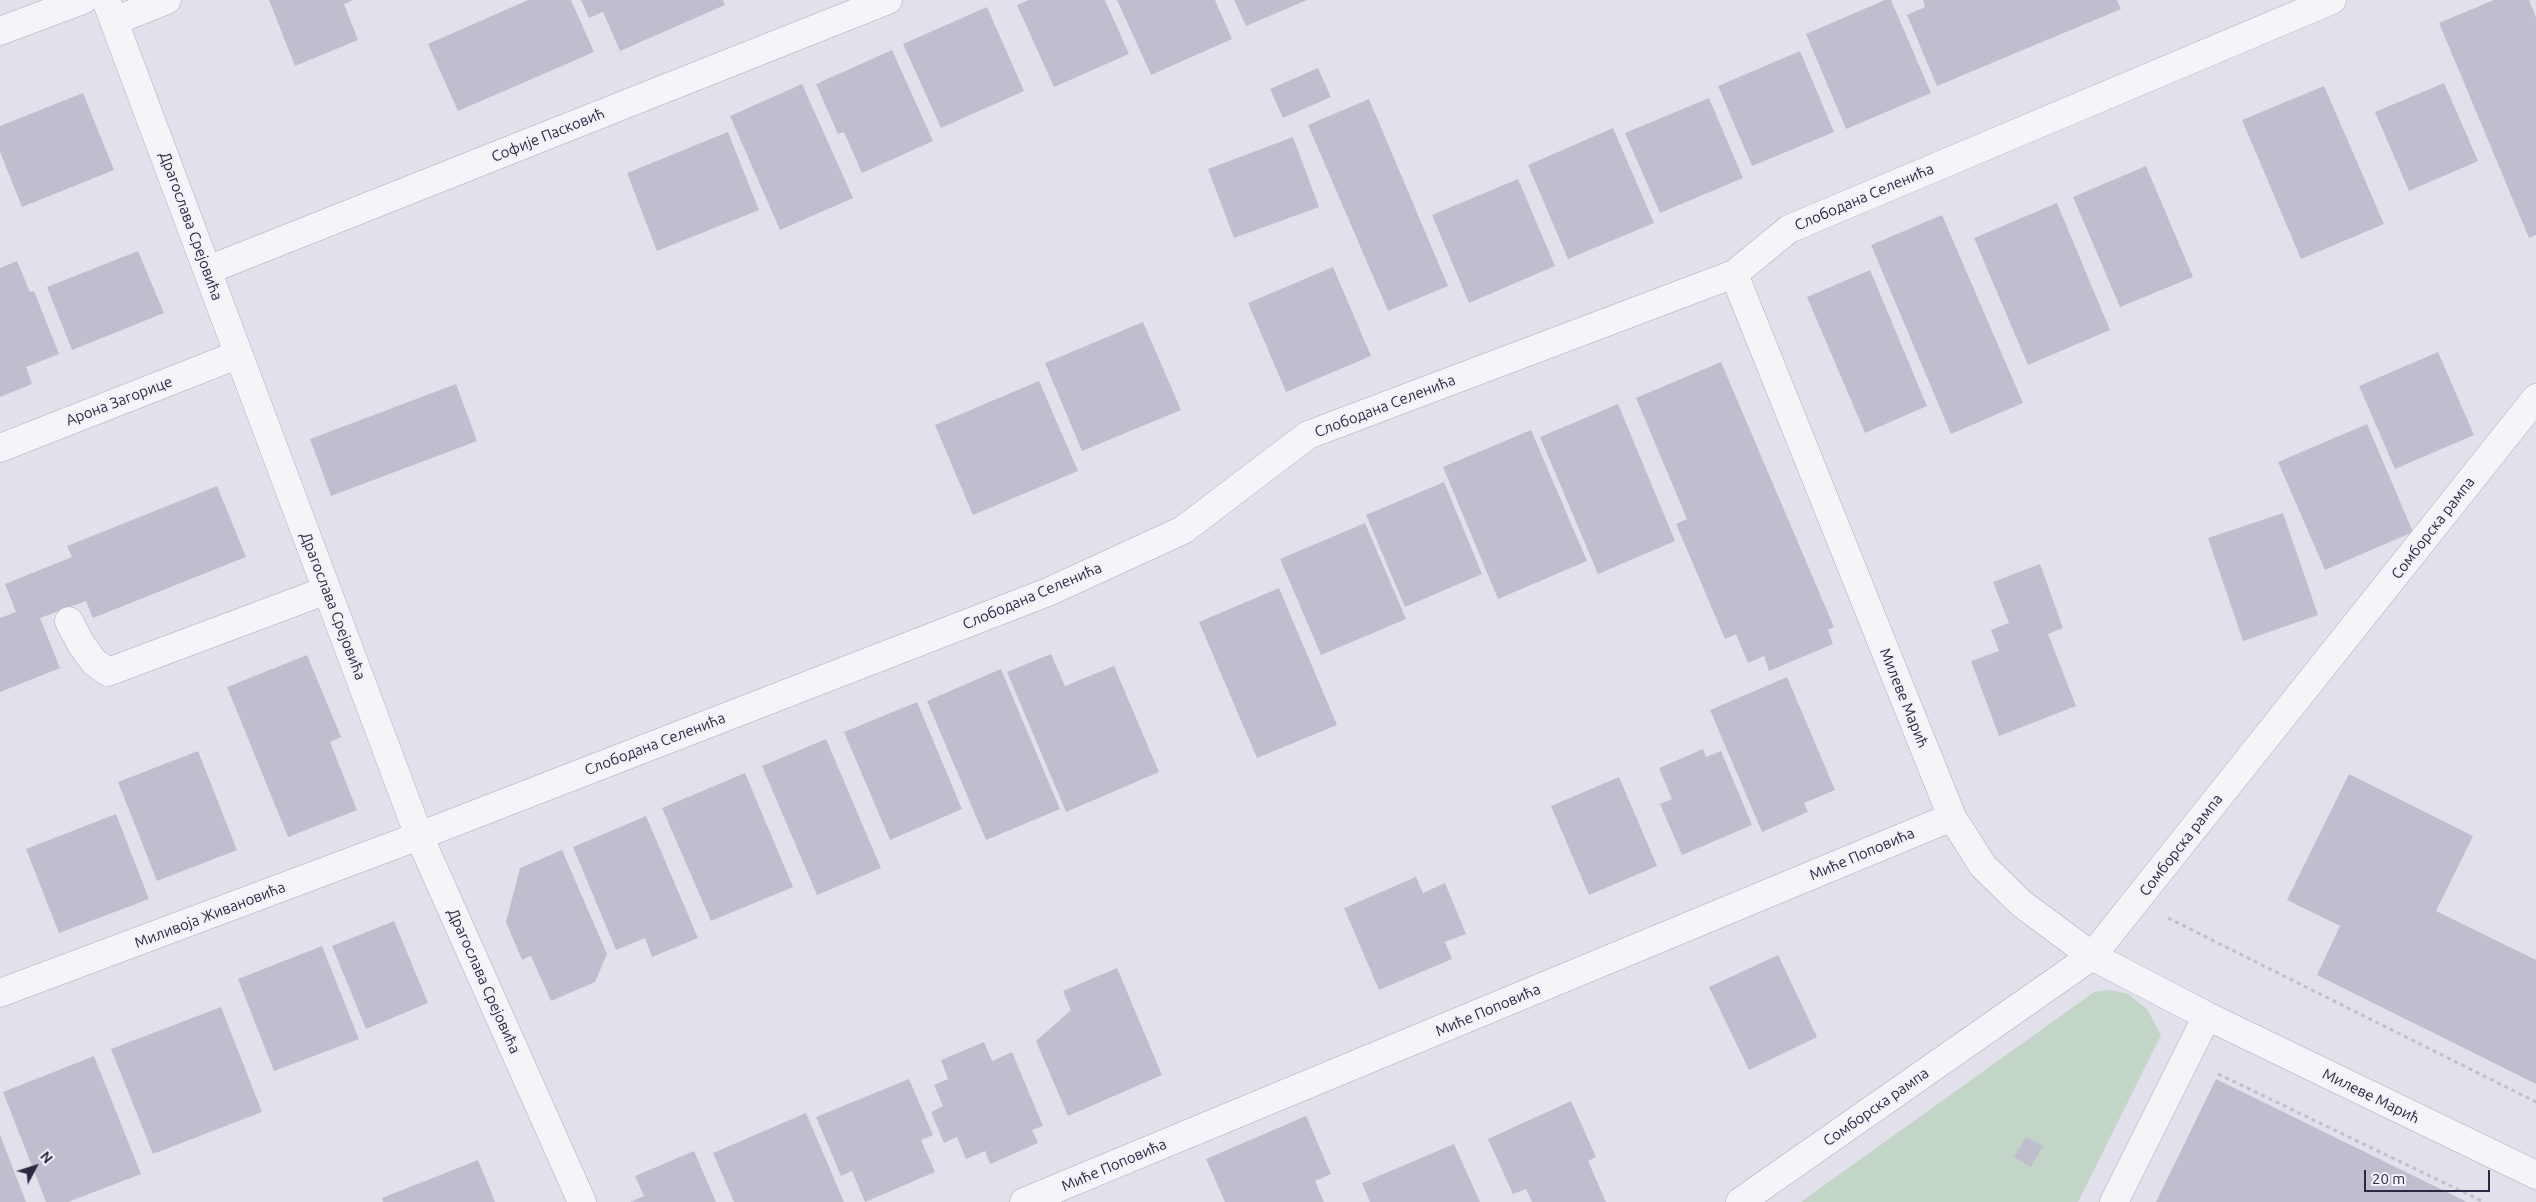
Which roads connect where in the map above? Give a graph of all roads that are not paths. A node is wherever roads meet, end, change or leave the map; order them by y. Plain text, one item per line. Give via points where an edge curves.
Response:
1 (83, 0) edge
2 (168, 0) edge
3 (888, 0) edge
4 (2332, 0) edge
5 (110, 10) edge
6 (0, 31) edge
7 (208, 270) junction
8 (1734, 274) junction
9 (237, 355) junction
10 (2536, 398) edge
11 (0, 448) edge
12 (327, 590) junction
13 (69, 621) dead end
14 (1952, 817) junction
15 (419, 836) junction
16 (2092, 956) junction
17 (0, 993) edge
18 (2207, 1016) junction
19 (2536, 1176) edge
20 (582, 1202) edge
21 (1024, 1202) edge
22 (1740, 1202) edge
23 (2114, 1202) edge

1 - 6 street
2 - 5 street
3 - 7 street, Софије Пасковић
4 - 8 street, Слободана Селенића via 1788,229
5 - 7 street, Драгослава Срејовића
7 - 9 street, Драгослава Срејовића
8 - 14 street, Милеве Марић
8 - 15 street, Слободана Селенића via 1308,435 1184,530 1048,592
9 - 11 street, Арона Загорице
9 - 12 street, Драгослава Срејовића
10 - 16 street, Сомборска рампа
12 - 13 street via 108,672 94,662
12 - 15 street, Драгослава Срејовића
14 - 16 street, Милеве Марић via 1983,866 1996,879 2022,904
14 - 21 street, Миће Поповића
15 - 17 street, Миливоја Живановића
15 - 20 street, Драгослава Срејовића
16 - 18 street, Милеве Марић
16 - 22 street, Сомборска рампа
18 - 19 street, Милеве Марић
18 - 23 street

